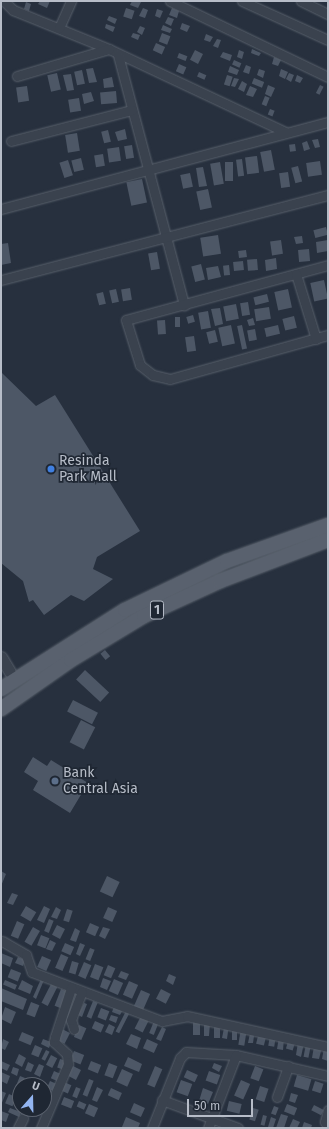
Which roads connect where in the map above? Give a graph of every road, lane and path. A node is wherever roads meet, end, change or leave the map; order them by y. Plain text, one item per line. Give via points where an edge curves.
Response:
1 (4, 1) edge
2 (71, 1) edge
3 (170, 1) edge
4 (242, 1) edge
5 (301, 1) edge
6 (328, 14) edge
7 (59, 28) junction
8 (328, 40) edge
9 (109, 50) junction
10 (118, 55) junction
11 (17, 76) dead end
12 (328, 77) edge
13 (132, 110) junction
14 (328, 122) edge
15 (285, 132) junction
16 (11, 141) dead end
17 (149, 171) junction
18 (328, 195) edge
19 (1, 209) edge
20 (166, 237) junction
21 (328, 265) edge
22 (296, 274) junction
23 (1, 280) edge
24 (184, 305) junction
25 (328, 335) edge
26 (316, 339) junction
27 (328, 525) edge
28 (328, 540) edge
29 (1, 657) edge
30 (10, 672) dead end
31 (1, 689) edge
32 (2, 707) edge
33 (1, 940) edge
34 (71, 988) junction
35 (82, 992) junction
36 (74, 1029) dead end
37 (328, 1047) edge
38 (236, 1055) junction
39 (288, 1066) junction
40 (328, 1076) edge
41 (277, 1097) dead end
42 (162, 1100) junction
43 (328, 1110) edge
44 (23, 1118) dead end
45 (212, 1118) junction
46 (328, 1125) edge
47 (18, 1128) edge
48 (41, 1128) edge
49 (152, 1128) edge
50 (208, 1128) edge
51 (238, 1128) edge

1 - 7 street via 13,10
2 - 7 street
3 - 12 street
4 - 8 street
5 - 6 street
7 - 9 street
9 - 10 street
9 - 11 street
10 - 13 street
10 - 15 street
13 - 16 street
13 - 17 street
14 - 15 street
15 - 17 street
17 - 19 street
17 - 20 street
18 - 20 street
20 - 23 street
20 - 24 street
21 - 22 street
22 - 24 street
22 - 26 street
24 - 26 street via 126,320 140,365 153,375 178,378
25 - 26 street
27 - 31 main road, 1 via 227,561 132,607
28 - 32 main road, 1 via 220,581 144,616 71,660
29 - 30 street
33 - 34 street via 26,955 32,972
34 - 35 street
34 - 48 street via 54,1037 54,1042 67,1054 68,1064
35 - 36 street via 71,1020
35 - 37 street via 162,1021 187,1016
38 - 39 street
38 - 42 street via 186,1052
38 - 45 street
39 - 40 street
39 - 41 street
42 - 45 street
42 - 49 street
43 - 46 street via 325,1122
44 - 47 street
45 - 50 street
45 - 51 street

